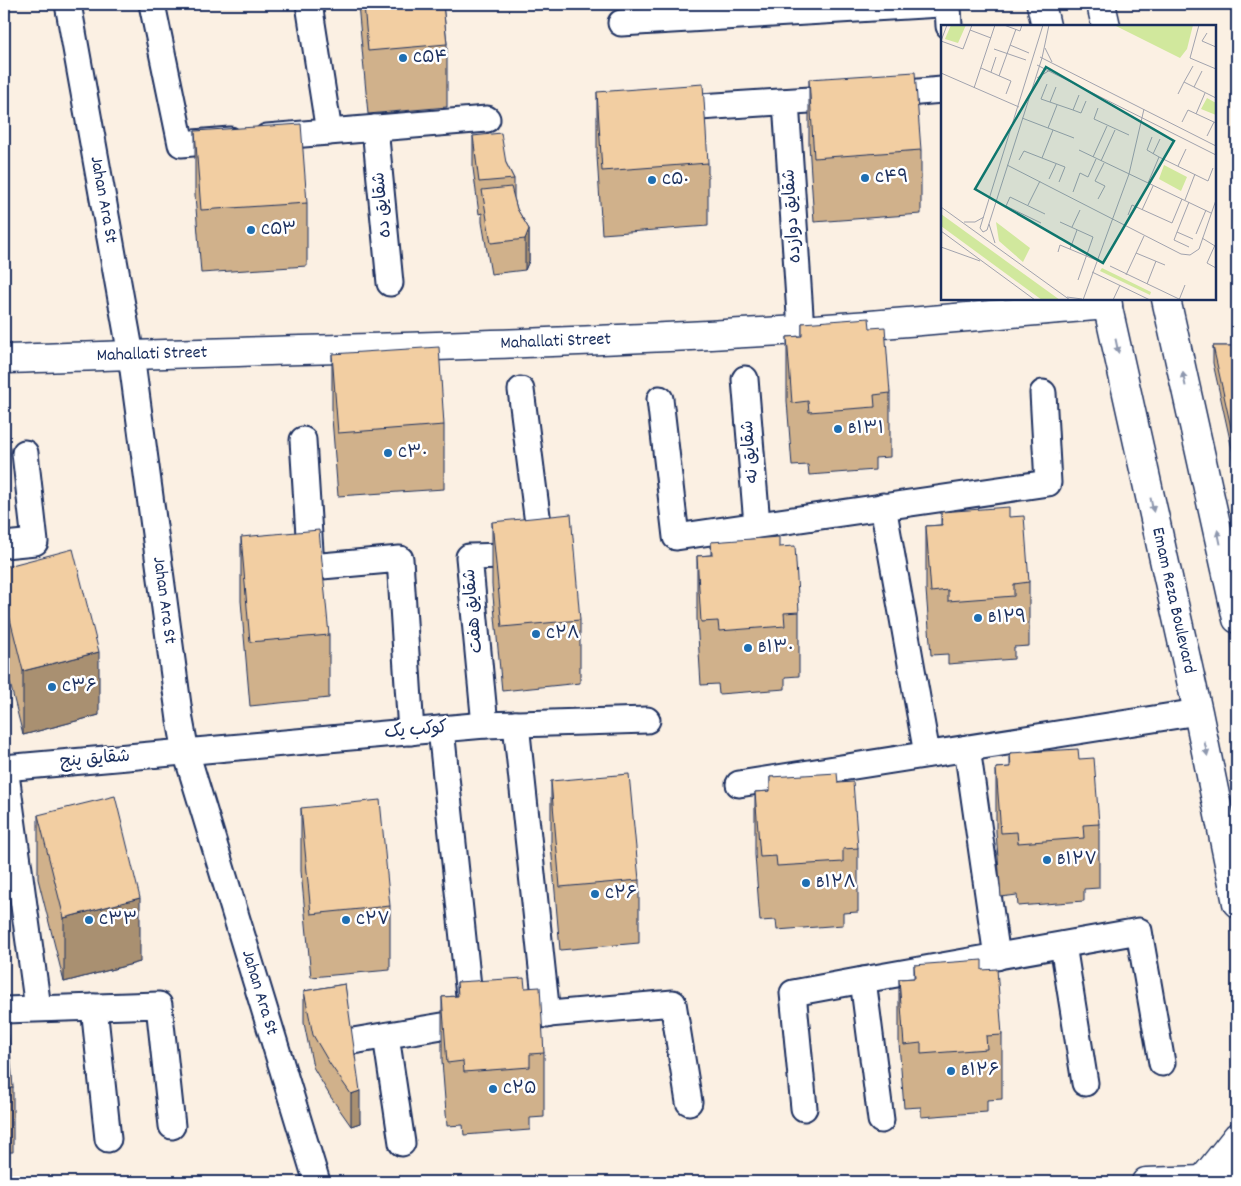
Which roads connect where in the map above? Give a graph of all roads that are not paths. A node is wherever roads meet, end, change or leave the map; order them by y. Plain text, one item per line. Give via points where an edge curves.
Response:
1 (68, 4) edge
2 (152, 4) edge
3 (309, 4) edge
4 (940, 4) edge
5 (945, 4) edge
6 (1041, 4) edge
7 (1101, 4) edge
8 (621, 23) dead end
9 (949, 25) edge
10 (1046, 25) edge
11 (1106, 25) edge
12 (941, 90) edge
13 (786, 102) junction
14 (647, 110) edge
15 (487, 119) dead end
16 (375, 128) junction
17 (329, 132) junction
18 (390, 283) dead end
19 (1166, 300) edge
20 (1107, 302) edge
21 (800, 330) junction
22 (131, 354) junction
23 (4, 359) edge
24 (745, 379) dead end
25 (521, 390) dead end
26 (1043, 393) dead end
27 (660, 399) dead end
28 (303, 440) dead end
29 (25, 453) dead end
30 (883, 506) junction
31 (757, 524) junction
32 (4, 546) edge
33 (1237, 619) edge
34 (1198, 712) junction
35 (646, 720) dead end
36 (516, 724) junction
37 (485, 725) junction
38 (441, 729) junction
39 (411, 732) junction
40 (967, 748) junction
41 (186, 752) junction
42 (927, 754) junction
43 (4, 768) edge
44 (739, 784) dead end
45 (1237, 903) edge
46 (1063, 945) junction
47 (997, 957) junction
48 (863, 980) junction
49 (94, 1007) junction
50 (38, 1008) junction
51 (4, 1010) edge
52 (547, 1014) junction
53 (472, 1021) junction
54 (386, 1036) junction
55 (353, 1040) edge
56 (1162, 1063) dead end
57 (1085, 1083) dead end
58 (689, 1102) dead end
59 (804, 1108) dead end
60 (881, 1120) dead end
61 (172, 1126) dead end
62 (1237, 1137) edge
63 (108, 1139) dead end
64 (402, 1142) dead end
65 (1237, 1176) edge
66 (1203, 1180) junction
67 (317, 1182) edge
68 (1146, 1182) edge

1 - 22 street, Jahan Ara St
2 - 17 street via 181,144
3 - 17 street
4 - 8 street
5 - 9 street
6 - 10 street
7 - 11 street
12 - 13 street
13 - 14 street
13 - 21 street, شقایق دوازده
15 - 16 street
16 - 17 street
16 - 18 street, شقایق ده
33 -> 19 street
20 - 21 street, Mahallati Street
20 -> 34 street, Emam Reza Boulevard
21 - 22 street, Mahallati Street via 496,344
22 - 23 street, Mahallati Street
22 - 41 street, Jahan Ara St
24 - 31 street, شقایق نه
25 - 37 street, شقایق هفت via 542,555 469,557
26 - 30 street via 1048,483
27 - 31 street via 676,537
28 - 39 street via 311,567 400,560
29 - 32 street via 35,542
30 - 31 street
30 - 42 street
34 - 40 street
34 -> 45 street, Emam Reza Boulevard
35 - 36 street, کوکب یک
36 - 37 street, کوکب یک
36 - 52 street
37 - 38 street, کوکب یک
38 - 39 street, کوکب یک
38 - 53 street
39 - 41 street, کوکب یک
40 - 42 street
40 - 47 street
41 - 43 street, شقایق پنج
41 - 67 street, Jahan Ara St
42 - 44 street
43 - 50 street
46 - 47 street
46 - 56 street via 1140,932
46 - 57 street
47 - 48 street
48 - 59 street via 793,993
48 - 60 street
49 - 50 street
49 - 61 street via 159,1005
49 - 63 street
50 - 51 street
52 - 53 street
52 - 58 street via 673,1003
53 - 54 street
54 - 55 street
54 - 64 street
62 - 66 street
65 - 66 street
66 - 68 street

